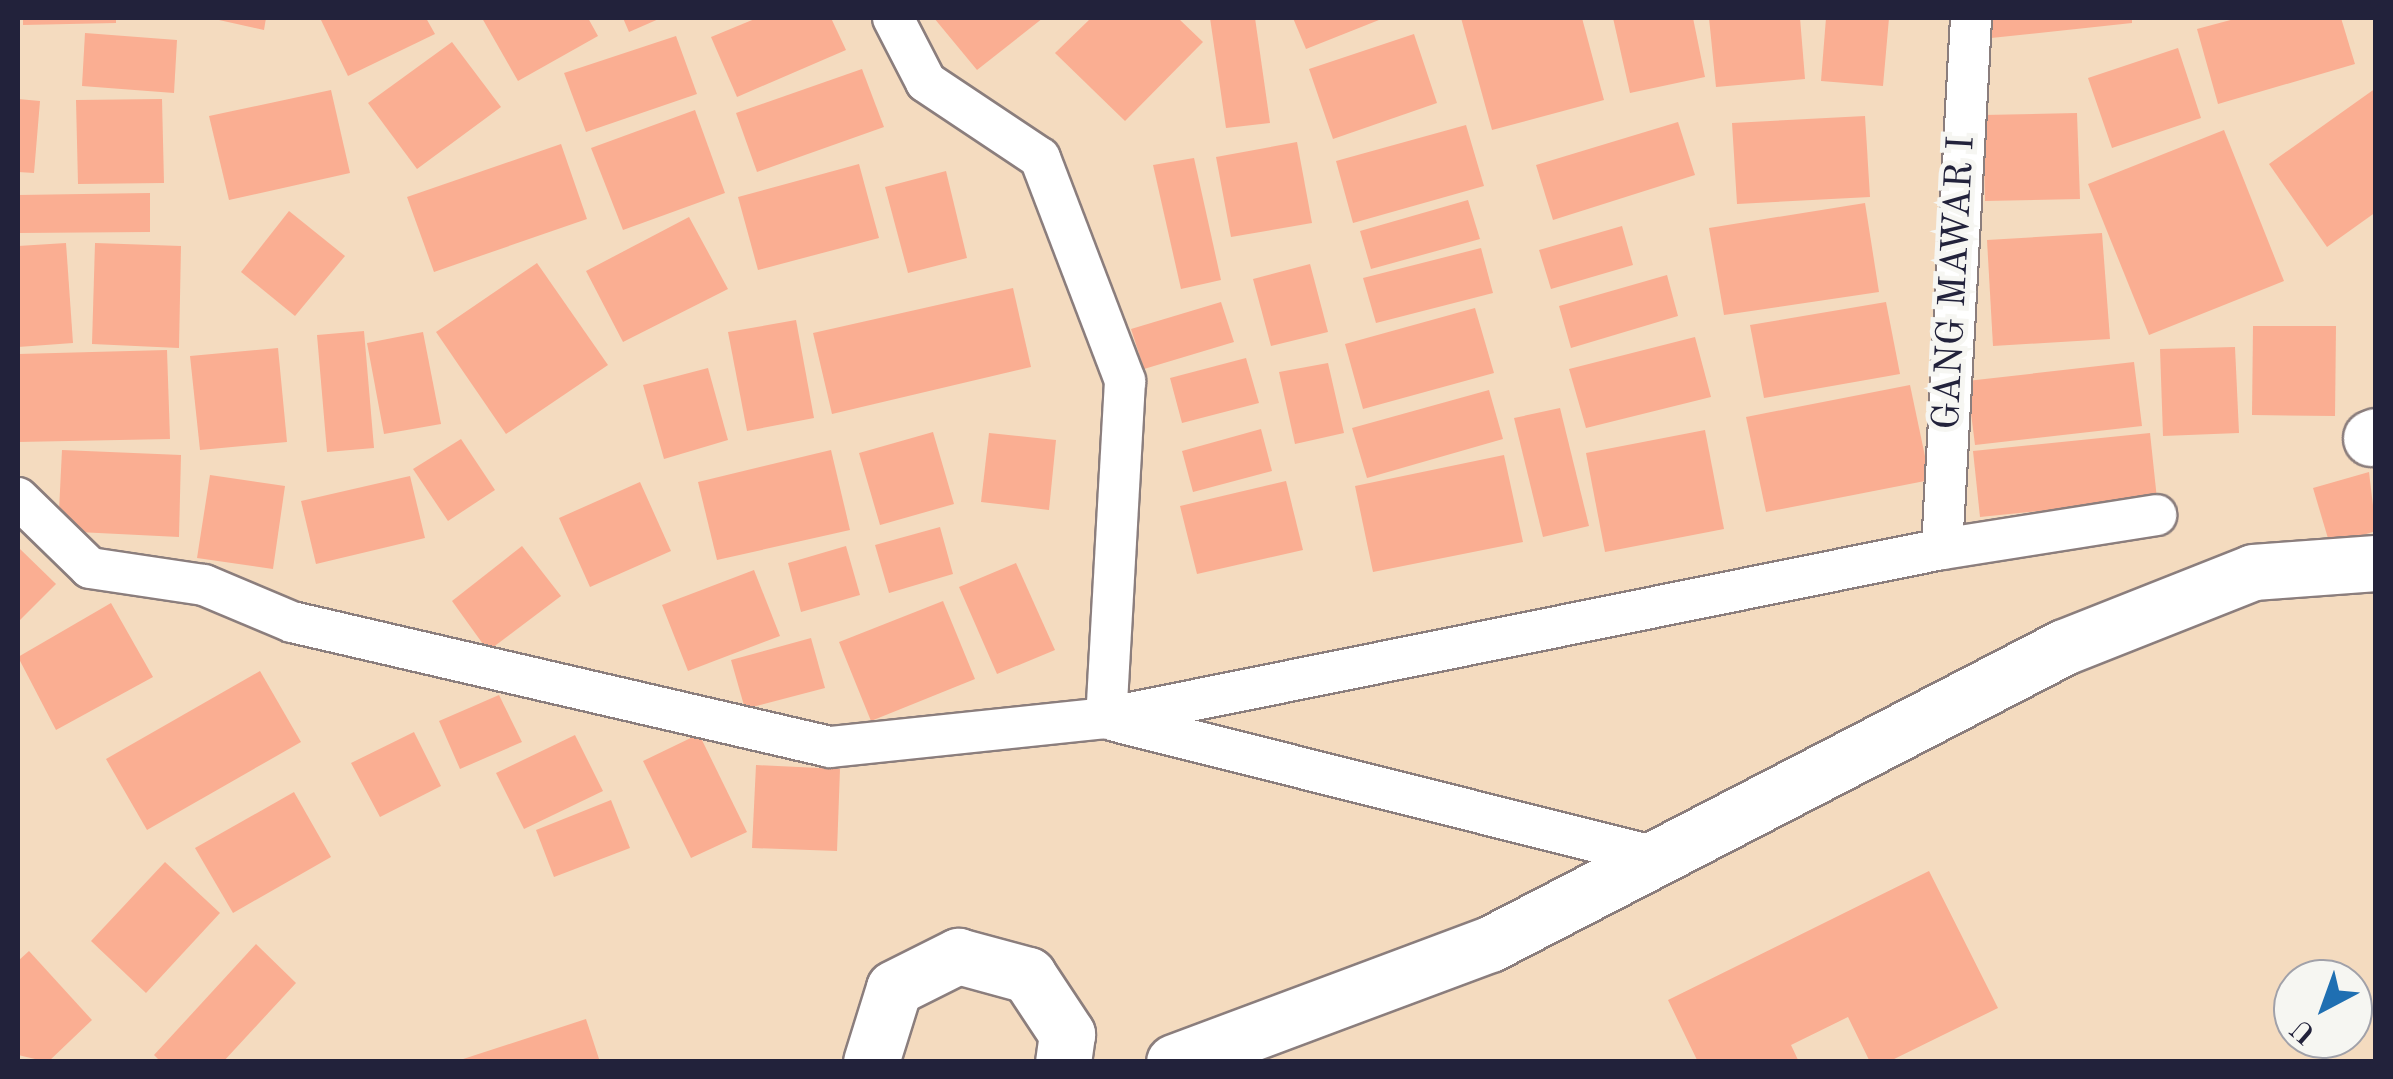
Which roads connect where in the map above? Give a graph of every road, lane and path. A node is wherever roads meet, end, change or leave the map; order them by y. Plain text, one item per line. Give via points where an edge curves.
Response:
1 (893, 18) edge
2 (1970, 18) edge
3 (18, 498) edge
4 (2156, 514) dead end
5 (1942, 549) junction
6 (2376, 563) edge
7 (1106, 718) junction
8 (1656, 857) junction
9 (871, 1062) edge
10 (1063, 1062) edge
11 (1174, 1062) edge

1 - 7 lane via 926,82 1040,158 1126,381
2 - 5 lane, GANG MAWAR I
3 - 7 lane via 90,568 204,585 292,622 830,747
4 - 5 lane
5 - 7 lane
6 - 8 street via 2253,572 2064,647
7 - 8 lane
8 - 11 street via 1490,944
9 - 10 street via 894,988 958,956 1028,974 1067,1034

